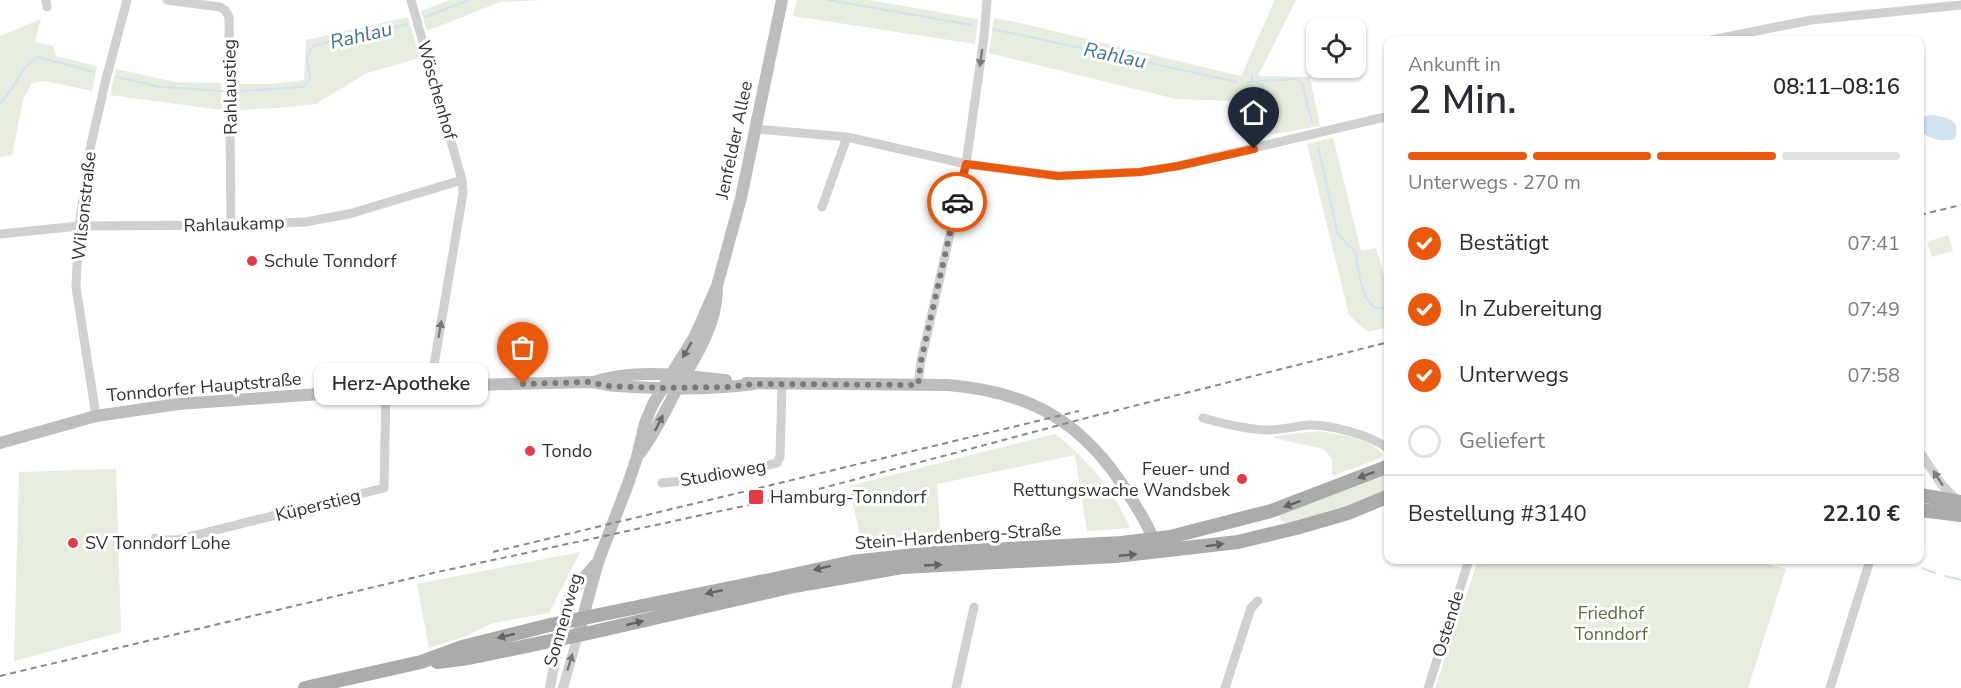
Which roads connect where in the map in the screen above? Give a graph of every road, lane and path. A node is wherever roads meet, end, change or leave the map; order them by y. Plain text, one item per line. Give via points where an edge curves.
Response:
1 (127, 0) edge
2 (167, 0) edge
3 (411, 0) edge
4 (782, 0) edge
5 (987, 0) edge
6 (1961, 5) edge
7 (1731, 36) edge
8 (1384, 117) edge
9 (756, 129) junction
10 (847, 137) junction
11 (966, 164) junction
12 (462, 180) junction
13 (822, 207) dead end
14 (231, 225) junction
15 (79, 226) junction
16 (0, 234) edge
17 (717, 286) junction
18 (672, 374) junction
19 (686, 376) junction
20 (594, 382) junction
21 (754, 384) junction
22 (782, 384) junction
23 (918, 385) junction
24 (432, 386) junction
25 (678, 387) junction
26 (663, 388) junction
27 (386, 390) junction
28 (96, 416) junction
29 (1203, 418) dead end
30 (0, 443) edge
31 (1384, 446) edge
32 (637, 457) junction
33 (1924, 458) edge
34 (1384, 468) edge
35 (662, 483) dead end
36 (1924, 496) edge
37 (1384, 498) edge
38 (1960, 506) edge
39 (1924, 510) edge
40 (155, 538) dead end
41 (1156, 546) junction
42 (598, 562) junction
43 (1468, 564) edge
44 (1869, 564) edge
45 (1258, 601) dead end
46 (974, 608) dead end
47 (583, 618) junction
48 (562, 622) junction
49 (578, 635) junction
50 (559, 639) junction
51 (421, 662) junction
52 (305, 688) edge
53 (550, 688) edge
54 (563, 688) edge
55 (956, 688) edge
56 (1225, 688) edge
57 (1428, 688) edge
58 (1830, 688) edge

1 - 15 street, Wilsonstraße via 90,148
2 - 14 street, Rahlaustieg via 220,7 229,17
3 - 12 street, Wöschenhof
4 - 9 main road, Jenfelder Allee
5 -> 11 street
6 - 7 street via 1811,20
8 - 11 street via 1140,172 1058,176
9 - 10 street
9 - 17 main road, Jenfelder Allee
10 - 11 street
10 - 13 street
11 - 23 street
12 - 14 street, Rahlaukamp via 349,214 304,222
24 -> 12 street, Wöschenhof via 462,207
14 - 15 street, Rahlaukamp
15 - 16 street, Rahlaukamp
15 - 28 street, Wilsonstraße via 76,287
17 -> 18 main road, Jenfelder Allee via 695,336
17 - 19 main road, Jenfelder Allee via 717,307
18 - 19 main road, Tonndorfer Hauptstraße
18 - 20 main road, Tonndorfer Hauptstraße via 625,375
18 - 26 main road, Sonnenweg
19 - 21 main road, Tonndorfer Hauptstraße
19 - 25 main road, Jenfelder Allee
20 - 24 main road, Tonndorfer Hauptstraße
20 - 26 main road, Tonndorfer Hauptstraße
21 - 22 main road, Tonndorfer Hauptstraße
21 - 25 main road, Tonndorfer Hauptstraße
22 - 23 main road, Tonndorfer Hauptstraße
22 - 35 street, Studioweg via 777,463 713,478
23 - 41 main road, Tonndorfer Hauptstraße via 996,391 1064,423 1111,467
24 - 27 main road, Tonndorfer Hauptstraße
25 - 26 main road, Tonndorfer Hauptstraße
32 -> 25 main road, Sonnenweg
26 - 32 main road, Sonnenweg via 645,423
27 - 28 main road, Tonndorfer Hauptstraße via 178,404
27 - 40 street, Küperstieg via 384,488 176,540
28 - 30 main road, Tonndorfer Hauptstraße
29 - 31 street via 1268,430 1324,426 1371,438
32 - 42 main road, Sonnenweg
38 -> 33 street
34 -> 41 main road, Stein-Hardenberg-Straße via 1271,511
36 - 38 main road
41 -> 37 main road, Stein-Hardenberg-Straße via 1238,542 1348,513
38 - 39 main road
41 -> 47 main road, Stein-Hardenberg-Straße via 1122,543 932,553 860,561
49 -> 41 main road, Stein-Hardenberg-Straße via 794,586 902,567
42 - 47 main road, Sonnenweg
42 - 48 main road, Sonnenweg via 576,587
43 - 57 street, Ostende
44 - 58 street
45 - 56 street via 1251,608
46 - 55 street
47 - 48 main road, Stein-Hardenberg-Straße
47 - 49 main road, Sonnenweg
48 - 50 main road, Sonnenweg
48 -> 51 main road, Stein-Hardenberg-Straße via 462,647
49 - 50 main road, Stein-Hardenberg-Straße
54 -> 49 street, Sonnenweg
50 - 51 main road, Stein-Hardenberg-Straße via 469,658
50 - 53 street, Sonnenweg
51 - 52 main road, Stein-Hardenberg-Straße

